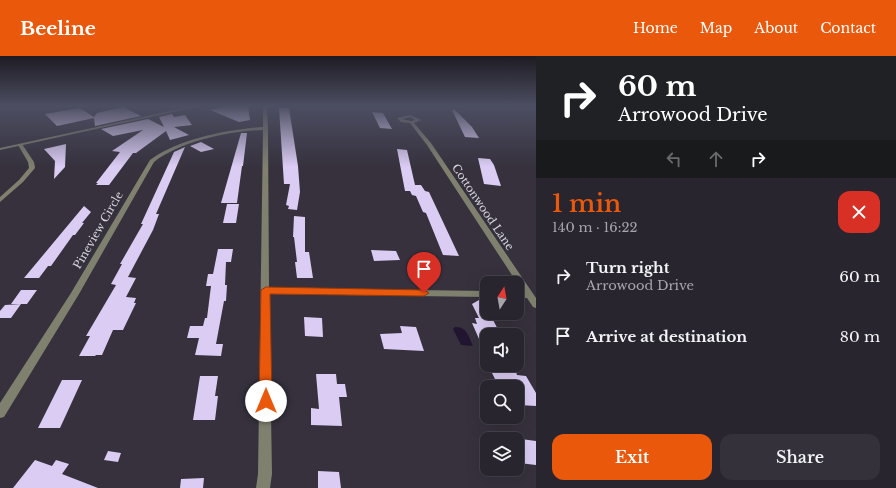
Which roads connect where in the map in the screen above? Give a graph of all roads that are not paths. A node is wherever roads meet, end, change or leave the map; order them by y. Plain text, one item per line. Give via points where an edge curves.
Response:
1 (106, 126) edge
2 (414, 126) edge
3 (266, 128) joint
4 (20, 145) junction
5 (0, 149) edge
6 (0, 200) edge
7 (266, 290) junction
8 (480, 294) edge
9 (524, 295) edge
10 (529, 295) junction
11 (536, 305) edge
12 (0, 413) edge
13 (263, 488) edge

1 - 4 street
2 - 10 street, Cottonwood Lane via 429,144
3 - 7 street
3 - 12 street, Pineview Circle via 242,130 182,145 164,152 152,161 75,294
4 - 5 street
4 - 6 street via 32,168
7 - 8 street
7 - 13 street
9 - 10 street
10 - 11 street, Cottonwood Lane

